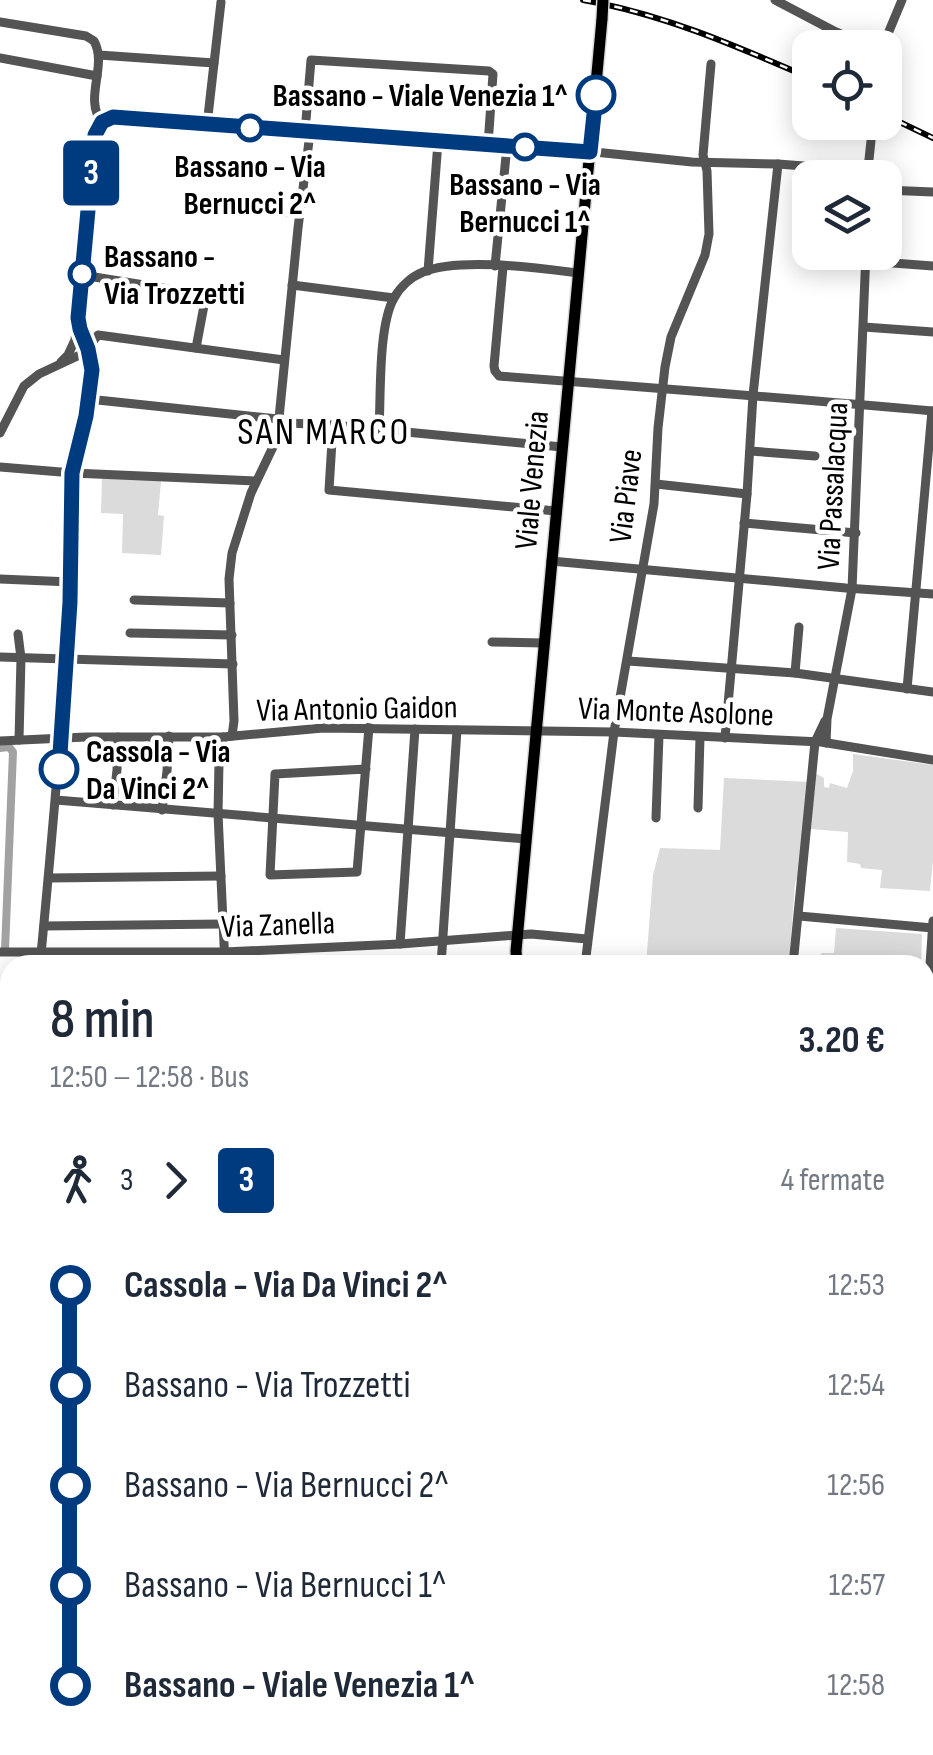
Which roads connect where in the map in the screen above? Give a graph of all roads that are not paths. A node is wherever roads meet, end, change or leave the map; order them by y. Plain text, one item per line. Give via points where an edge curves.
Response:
1 (604, 0) edge
2 (775, 0) edge
3 (902, 0) edge
4 (221, 2) edge
5 (0, 22) edge
6 (832, 30) edge
7 (890, 30) edge
8 (99, 54) junction
9 (0, 58) edge
10 (214, 62) junction
11 (711, 64) dead end
12 (97, 76) junction
13 (102, 122) junction
14 (207, 124) junction
15 (308, 133) junction
16 (438, 142) junction
17 (488, 145) junction
18 (508, 146) junction
19 (590, 152) junction
20 (704, 162) junction
21 (778, 164) junction
22 (792, 166) edge
23 (902, 191) edge
24 (933, 192) edge
25 (238, 208) dead end
26 (299, 214) junction
27 (902, 262) edge
28 (499, 266) junction
29 (933, 266) edge
30 (866, 270) edge
31 (428, 271) junction
32 (578, 273) junction
33 (82, 275) junction
34 (292, 285) junction
35 (394, 298) junction
36 (78, 318) junction
37 (864, 326) junction
38 (933, 332) edge
39 (196, 348) junction
40 (88, 349) junction
41 (284, 360) junction
42 (61, 362) junction
43 (568, 382) junction
44 (662, 386) junction
45 (753, 395) junction
46 (88, 399) junction
47 (862, 404) junction
48 (932, 411) edge
49 (282, 422) junction
50 (332, 425) junction
51 (379, 429) junction
52 (0, 433) edge
53 (562, 447) junction
54 (750, 451) junction
55 (815, 456) dead end
56 (0, 467) edge
57 (72, 473) junction
58 (256, 481) junction
59 (656, 484) junction
60 (747, 494) junction
61 (556, 511) junction
62 (744, 523) junction
63 (856, 533) junction
64 (552, 561) junction
65 (641, 570) junction
66 (0, 579) edge
67 (739, 579) junction
68 (71, 582) junction
69 (852, 588) junction
70 (916, 593) junction
71 (933, 594) edge
72 (134, 600) dead end
73 (230, 603) junction
74 (799, 627) dead end
75 (130, 633) dead end
76 (18, 634) dead end
77 (232, 635) junction
78 (492, 642) dead end
79 (544, 643) junction
80 (0, 657) edge
81 (22, 658) junction
82 (66, 658) junction
83 (628, 661) junction
84 (233, 664) junction
85 (732, 667) junction
86 (795, 673) junction
87 (836, 680) junction
88 (907, 689) junction
89 (933, 692) edge
90 (369, 727) junction
91 (414, 729) junction
92 (458, 730) junction
93 (535, 731) junction
94 (614, 732) junction
95 (660, 735) junction
96 (169, 736) junction
97 (118, 737) junction
98 (227, 737) junction
99 (700, 737) junction
100 (726, 738) junction
101 (62, 739) junction
102 (19, 740) junction
103 (0, 742) edge
104 (820, 742) junction
105 (933, 760) edge
106 (366, 769) junction
107 (56, 800) junction
108 (112, 805) junction
109 (698, 808) dead end
110 (162, 810) junction
111 (218, 814) junction
112 (656, 818) dead end
113 (272, 819) junction
114 (361, 826) junction
115 (408, 830) junction
116 (451, 834) junction
117 (526, 839) junction
118 (221, 876) junction
119 (49, 878) junction
120 (798, 916) junction
121 (223, 924) junction
122 (44, 926) junction
123 (933, 926) edge
124 (517, 936) junction
125 (587, 939) junction
126 (444, 940) junction
127 (400, 944) junction
128 (0, 952) edge
129 (42, 952) junction
130 (224, 952) junction
131 (42, 955) edge
132 (224, 955) edge
133 (442, 955) edge
134 (517, 955) edge
135 (585, 955) edge
136 (793, 955) edge
137 (932, 955) edge

1 - 19 main road, Viale Venezia, bridge
2 - 6 street
3 - 7 street
4 - 10 street
5 - 8 street via 86,36
8 - 10 street
8 - 12 street
9 - 12 street
10 - 14 street
11 - 20 street, Via Piave
12 - 13 street via 95,111
13 - 14 street via 113,117
13 - 33 street via 95,135
14 - 15 street
15 - 16 street
15 - 17 street via 312,60 489,71
15 - 26 street
16 - 17 street
16 - 31 street
17 - 18 street
18 - 19 street
18 - 28 street
19 - 20 street
19 - 32 main road, Viale Venezia
20 - 21 street
20 - 44 street, Via Piave via 709,234 671,336
21 - 22 street
21 - 45 street
23 - 24 street
25 - 26 street
26 - 34 street
27 - 29 street
28 - 31 street
28 - 32 street
28 - 43 street via 494,371
30 - 37 street, Via Passalacqua
31 - 35 street via 406,282
32 - 43 main road, Viale Venezia
33 - 36 street
33 - 39 street via 206,295
34 - 35 street
34 - 41 street
35 - 51 street via 384,336
36 - 40 street
36 - 42 street via 72,348
37 - 38 street
37 - 47 street, Via Passalacqua
39 - 40 street via 98,334
39 - 41 street
40 - 42 street
40 - 46 street
41 - 49 street
42 - 52 street via 24,386
43 - 44 street
43 - 53 main road, Viale Venezia
44 - 45 street
44 - 59 street, Via Piave
45 - 47 street
45 - 54 street
46 - 49 street
46 - 57 street
47 - 48 street
47 - 63 street, Via Passalacqua
48 - 70 street
49 - 50 street
49 - 58 street
50 - 51 street
50 - 61 street via 329,490
51 - 53 street
53 - 61 main road, Viale Venezia
54 - 55 street
54 - 60 street
56 - 57 street
57 - 58 street
57 - 68 street
58 - 73 street via 232,553
59 - 60 street
59 - 65 street, Via Piave
60 - 62 street
61 - 64 main road, Viale Venezia
62 - 63 street
62 - 67 street
63 - 69 street, Via Passalacqua
64 - 65 street
64 - 79 main road, Viale Venezia
65 - 67 street
65 - 83 street, Via Piave
66 - 68 street
67 - 69 street
67 - 85 street
68 - 82 street
69 - 70 street
69 - 87 street, Via Passalacqua
70 - 71 street
70 - 88 street
72 - 73 street
73 - 77 street
74 - 86 street
75 - 77 street
76 - 81 street
77 - 84 street
78 - 79 street
79 - 93 main road, Viale Venezia
80 - 81 street
81 - 82 street
81 - 102 street
82 - 84 street
82 - 101 street
83 - 85 street
83 - 94 street, Via Piave
84 - 98 street via 234,726
85 - 86 street
85 - 100 street
86 - 87 street
87 - 88 street
87 - 104 street, Via Passalacqua
88 - 89 street
90 - 91 street, Via Antonio Gaidon
90 - 98 street, Via Antonio Gaidon
90 - 106 street
91 - 92 street, Via Antonio Gaidon
91 - 115 street
92 - 93 street, Via Antonio Gaidon
92 - 116 street
93 - 94 street, Via Monte Asolone
93 - 117 main road, Viale Venezia
94 - 95 street, Via Monte Asolone
94 - 125 street, Via Piave
95 - 99 street, Via Monte Asolone
95 - 112 street
96 - 97 street, Via Antonio Gaidon
96 - 98 street, Via Antonio Gaidon
96 - 110 street
97 - 101 street, Via Antonio Gaidon
97 - 108 street
98 - 111 street via 219,762
99 - 100 street, Via Monte Asolone
99 - 109 street
100 - 104 street, Via Monte Asolone
101 - 102 street, Via Antonio Gaidon
101 - 107 street
102 - 103 street, Via Antonio Gaidon
104 - 105 street, Via Monte Asolone
104 - 120 street, Via Passalacqua
106 - 113 street via 274,774
106 - 114 street
107 - 108 street
107 - 119 street
108 - 110 street
110 - 111 street
111 - 113 street
111 - 118 street
113 - 114 street
113 - 114 street via 270,874 357,872
114 - 115 street
115 - 116 street
115 - 127 street
116 - 117 street
116 - 126 street
117 - 124 main road, Viale Venezia
118 - 119 street
118 - 121 street
119 - 122 street
120 - 123 street
120 - 136 street, Via Passalacqua
121 - 122 street
121 - 130 street
122 - 129 street
123 - 137 street
124 - 125 street
124 - 126 street, Via Zanella
124 - 134 main road, Viale Venezia
125 - 135 street, Via Piave
126 - 127 street, Via Zanella
126 - 133 street
127 - 130 street, Via Zanella
128 - 129 street, Via Zanella
129 - 130 street, Via Zanella
129 - 131 street
130 - 132 street

